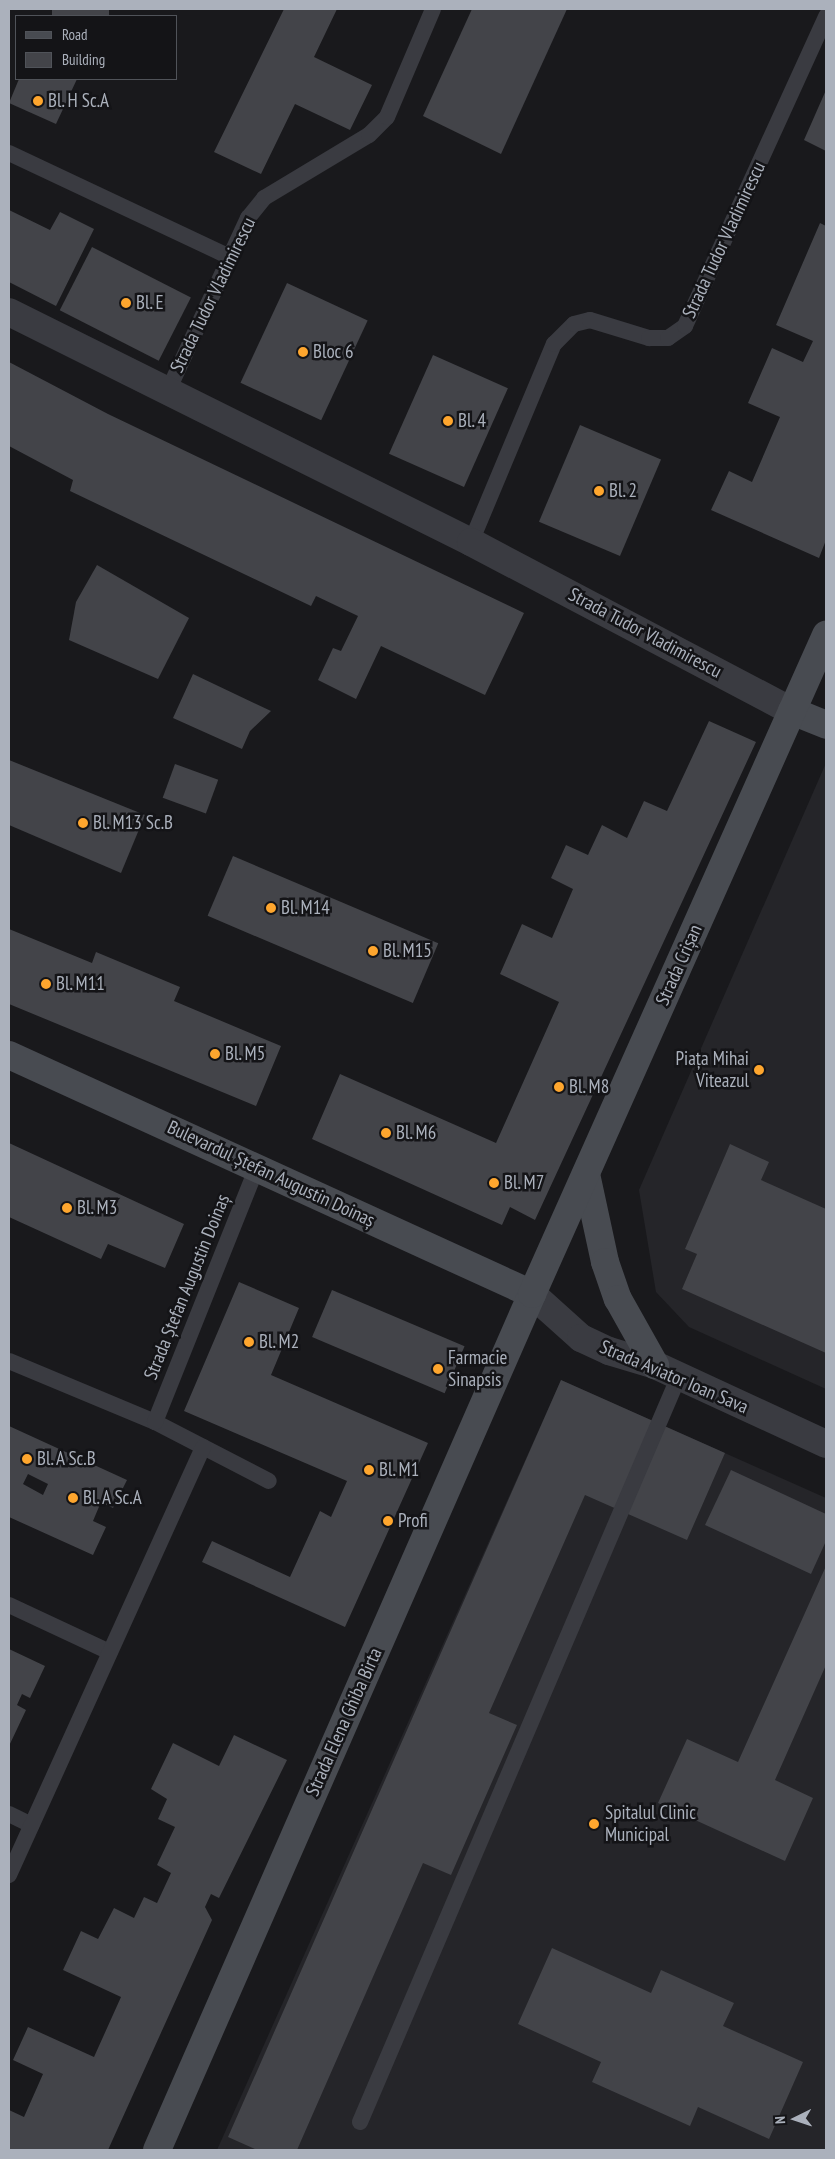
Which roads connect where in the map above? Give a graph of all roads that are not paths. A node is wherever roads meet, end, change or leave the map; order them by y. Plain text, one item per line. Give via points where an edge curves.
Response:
1 (433, 9) edge
2 (826, 16) edge
3 (9, 153) edge
4 (230, 257) junction
5 (9, 312) edge
6 (168, 391) junction
7 (471, 542) junction
8 (826, 635) edge
9 (792, 711) junction
10 (826, 726) edge
11 (9, 1055) edge
12 (257, 1167) junction
13 (586, 1174) junction
14 (532, 1294) junction
15 (9, 1361) edge
16 (667, 1370) junction
17 (155, 1422) junction
18 (826, 1444) edge
19 (203, 1446) junction
20 (269, 1481) dead end
21 (9, 1605) edge
22 (110, 1652) junction
23 (9, 1814) edge
24 (32, 1825) junction
25 (9, 1876) edge
26 (360, 2122) dead end
27 (157, 2150) edge

1 - 4 lane, Strada Tudor Vladimirescu via 387,117 369,135 264,198 248,218
2 - 7 lane, Strada Tudor Vladimirescu via 685,326 668,338 649,338 590,320 574,324 554,344
3 - 4 lane
4 - 6 lane, Strada Tudor Vladimirescu
5 - 6 street, Strada Tudor Vladimirescu
6 - 7 street, Strada Tudor Vladimirescu
7 - 9 street, Strada Tudor Vladimirescu
8 - 9 main road, Strada Crișan
9 - 10 main road
9 - 13 main road, Strada Crișan
11 - 12 main road, Bulevardul Ștefan Augustin Doinaș
12 - 14 main road, Bulevardul Ștefan Augustin Doinaș
12 - 17 lane, Strada Ștefan Augustin Doinaș
13 - 14 main road, Strada Crișan
13 - 16 main road via 605,1262 618,1299
14 - 16 street, Strada Aviator Ioan Sava via 581,1338
14 - 27 main road, Strada Elena Ghiba Birta
15 - 17 lane
16 - 18 street, Strada Aviator Ioan Sava
16 - 26 lane
17 - 19 lane
19 - 20 lane
19 - 22 lane
21 - 22 lane
22 - 24 lane
23 - 24 lane
24 - 25 lane

